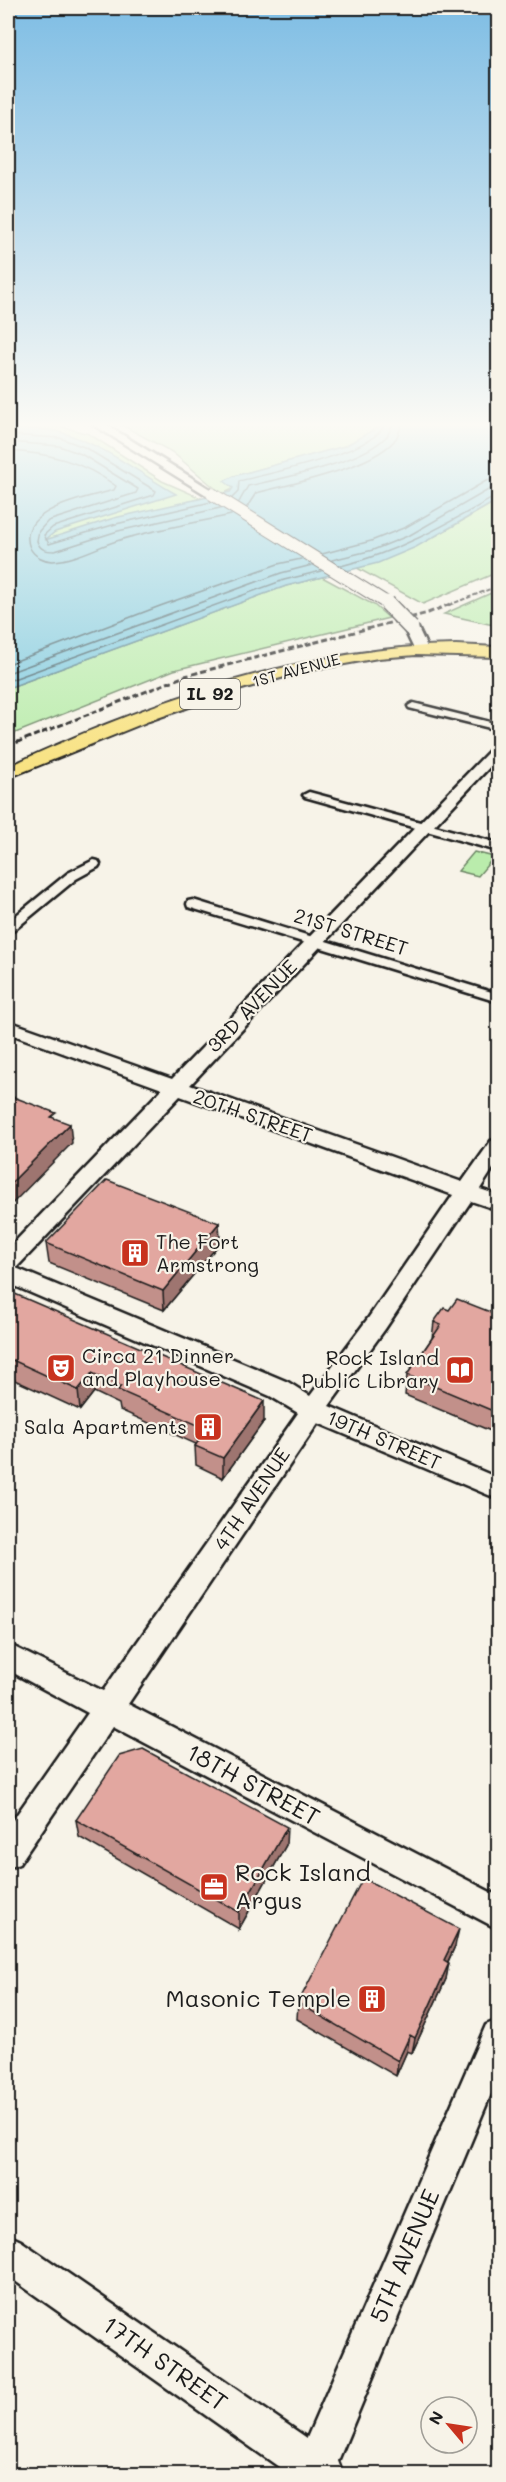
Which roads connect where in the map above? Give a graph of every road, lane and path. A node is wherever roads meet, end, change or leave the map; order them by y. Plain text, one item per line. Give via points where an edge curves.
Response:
1 (285, 540) edge
2 (417, 639) junction
3 (498, 644) edge
4 (498, 652) edge
5 (412, 706) dead end
6 (498, 727) edge
7 (498, 750) edge
8 (8, 760) edge
9 (8, 773) edge
10 (309, 795) dead end
11 (424, 827) junction
12 (498, 847) edge
13 (94, 864) dead end
14 (193, 904) dead end
15 (8, 928) edge
16 (315, 942) junction
17 (498, 998) edge
18 (8, 1027) edge
19 (173, 1088) junction
20 (498, 1146) edge
21 (466, 1192) junction
22 (498, 1203) edge
23 (8, 1263) edge
24 (8, 1274) edge
25 (313, 1410) junction
26 (498, 1489) edge
27 (8, 1656) edge
28 (108, 1708) junction
29 (8, 1853) edge
30 (498, 1913) edge
31 (498, 2037) edge
32 (8, 2253) edge
33 (316, 2472) edge

1 - 2 street, bridge via 393,607
2 - 3 main road, IL 92
2 - 4 main road, IL 92
2 - 8 main road, 1ST AVENUE / IL 92 via 352,647 277,663 134,709
2 - 9 main road, 1ST AVENUE / IL 92 via 270,675 136,720
5 - 6 street
7 - 11 street, 3RD AVENUE
10 - 11 street
11 - 12 street
11 - 16 street, 3RD AVENUE
13 - 15 street via 72,876
14 - 16 street, 21ST STREET
16 - 17 street, 21ST STREET
16 - 19 street, 3RD AVENUE
18 - 19 street, 20TH STREET
19 - 21 street, 20TH STREET
19 - 23 street, 3RD AVENUE
20 - 21 street, 4TH AVENUE
21 - 22 street, 20TH STREET
21 - 25 street, 4TH AVENUE
24 - 25 street, 19TH STREET via 279,1389
25 - 26 street, 19TH STREET
25 - 28 street, 4TH AVENUE
27 - 28 street, 18TH STREET
28 - 29 street, 4TH AVENUE
28 - 30 street, 18TH STREET
31 - 33 street, 5TH AVENUE
32 - 33 street, 17TH STREET

